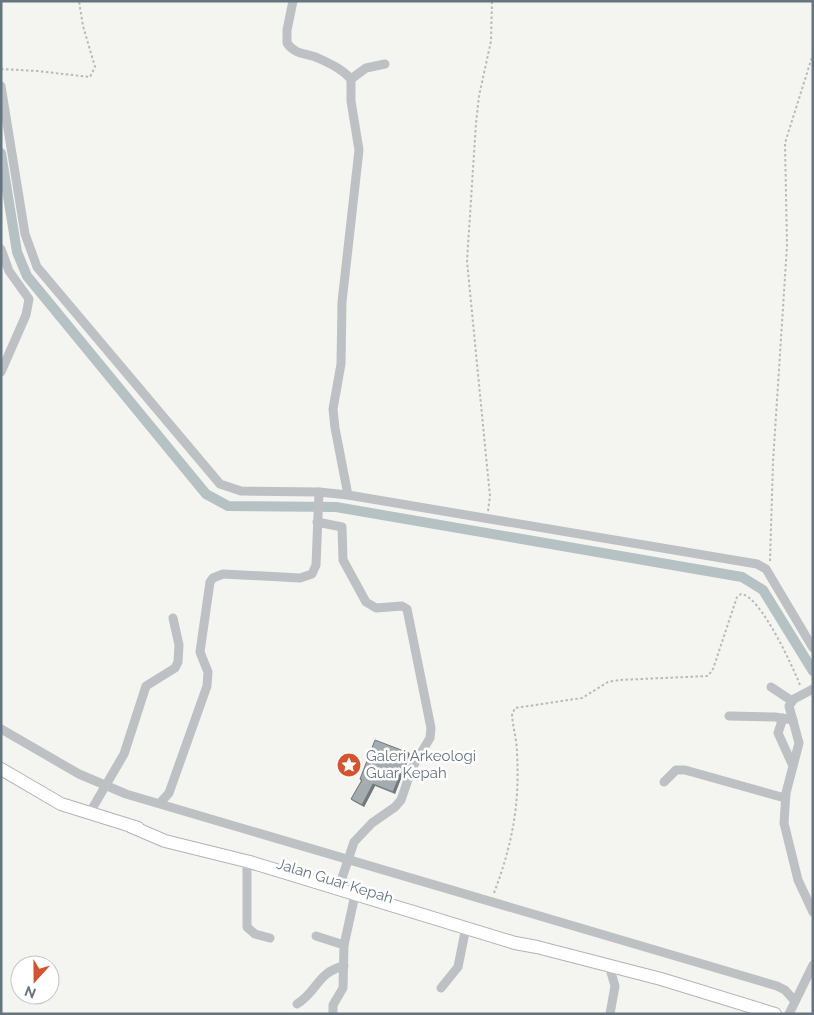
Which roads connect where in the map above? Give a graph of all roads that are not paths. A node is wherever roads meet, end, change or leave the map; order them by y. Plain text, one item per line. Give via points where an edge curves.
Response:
1 (292, 1) edge
2 (385, 64) dead end
3 (352, 79) junction
4 (1, 86) edge
5 (5, 134) edge
6 (1, 249) edge
7 (1, 372) edge
8 (348, 495) junction
9 (319, 496) junction
10 (318, 519) junction
11 (173, 618) dead end
12 (813, 648) edge
13 (771, 687) dead end
14 (808, 691) edge
15 (792, 701) junction
16 (729, 716) dead end
17 (783, 718) junction
18 (793, 720) junction
19 (1, 729) edge
20 (793, 766) junction
21 (1, 769) edge
22 (664, 782) dead end
23 (104, 790) junction
24 (785, 798) junction
25 (160, 803) junction
26 (90, 811) junction
27 (130, 826) junction
28 (347, 860) junction
29 (250, 862) junction
30 (341, 882) junction
31 (355, 895) junction
32 (813, 912) edge
33 (466, 928) junction
34 (316, 936) dead end
35 (270, 938) dead end
36 (344, 945) junction
37 (537, 947) junction
38 (608, 965) junction
39 (813, 965) edge
40 (344, 966) junction
41 (441, 988) dead end
42 (794, 1000) junction
43 (297, 1004) dead end
44 (333, 1014) edge
45 (610, 1014) edge
46 (775, 1014) edge
47 (789, 1014) edge

1 - 3 street via 286,37 291,49 340,68
2 - 3 street via 366,68
3 - 8 street via 359,150 342,302 341,364 333,409
4 - 5 street
5 - 9 street via 25,234 37,267 214,479 241,492
6 - 7 street via 9,271 29,299 26,314
8 - 9 street
8 - 12 street via 760,565 766,569
9 - 10 street
10 - 25 street via 316,565 309,576 223,574 211,580 200,652 208,672 207,686 169,793
10 - 28 street via 342,527 343,560 366,602 376,608 407,608 430,723 430,738 412,768 401,800 367,827 354,842
11 - 23 street via 179,645 178,662 175,668 146,686 127,747
13 - 15 street
14 - 15 street
15 - 18 street via 789,712
16 - 17 street
17 - 18 street
17 - 20 street via 778,733
18 - 20 street via 799,742
19 - 23 street
20 - 24 street
21 - 26 main road, Jalan Guar Kepah via 37,792
22 - 24 street via 676,770 685,770
23 - 25 street
23 - 26 street
24 - 32 street via 784,823 791,859
25 - 28 street
26 - 27 main road, Jalan Guar Kepah
27 - 29 main road, Jalan Guar Kepah via 165,841
27 - 30 main road, Jalan Guar Kepah
28 - 30 street
28 - 42 street via 777,986
29 - 30 main road, Jalan Guar Kepah
29 - 35 street via 248,927 255,934
30 - 31 main road, Jalan Guar Kepah
30 - 37 main road, Jalan Guar Kepah via 518,936
31 - 33 main road, Jalan Guar Kepah
31 - 36 street
33 - 37 main road, Jalan Guar Kepah
33 - 41 street via 458,967
34 - 36 street
36 - 40 street
37 - 38 main road, Jalan Guar Kepah
38 - 45 street via 615,986
38 - 46 main road, Jalan Guar Kepah
39 - 42 street
40 - 43 street via 324,974 307,998
40 - 44 street via 343,988 333,1005
42 - 47 street

